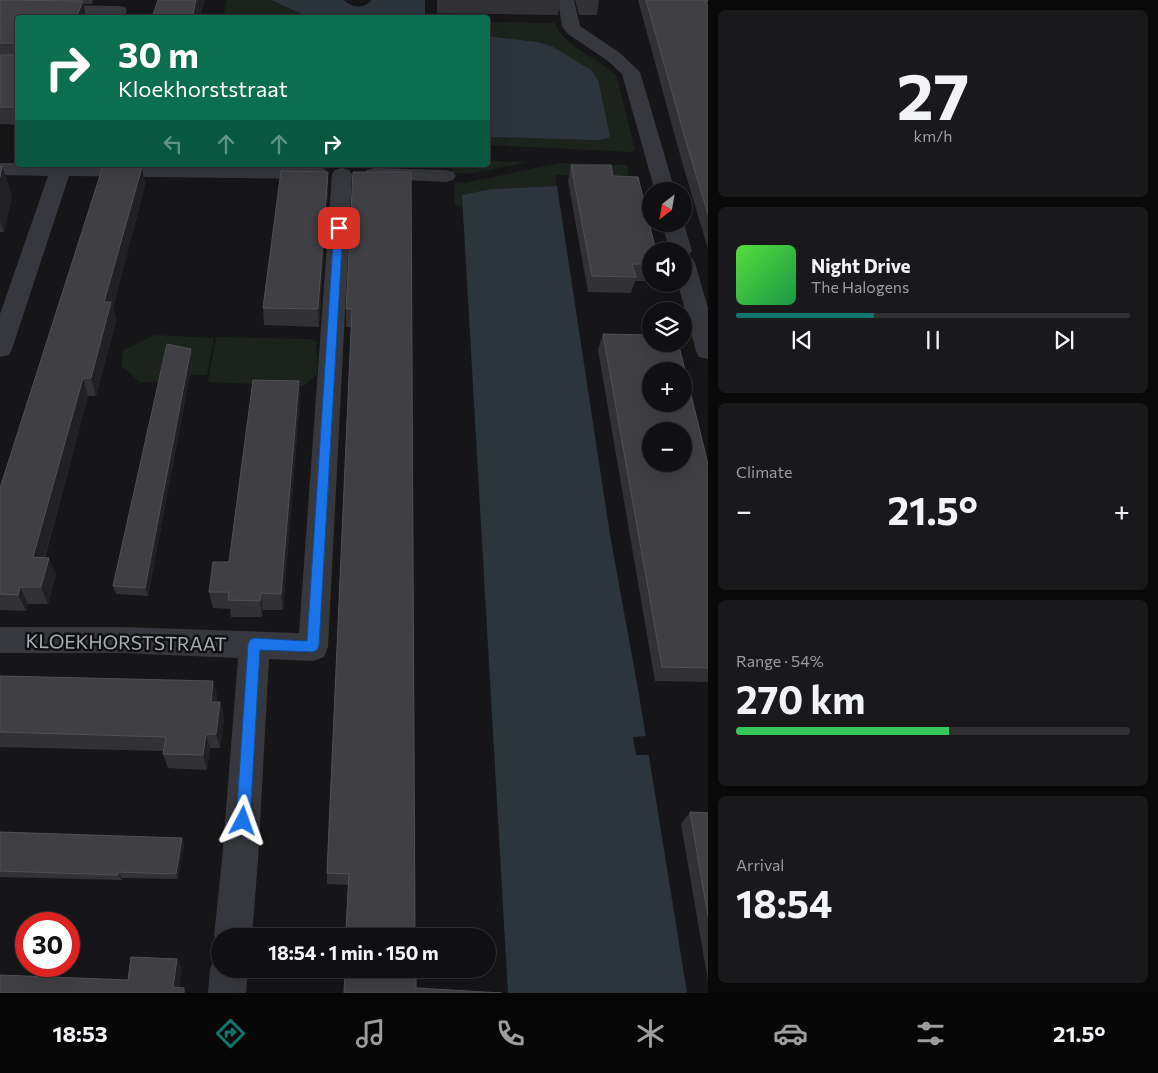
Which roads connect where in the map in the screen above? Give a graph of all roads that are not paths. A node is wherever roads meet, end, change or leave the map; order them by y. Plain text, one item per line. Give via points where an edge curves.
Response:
1 (566, 0) edge
2 (0, 9) edge
3 (120, 10) edge
4 (61, 167) edge
5 (0, 169) edge
6 (342, 174) junction
7 (446, 176) dead end
8 (662, 182) edge
9 (692, 292) edge
10 (0, 349) edge
11 (708, 351) edge
12 (0, 640) edge
13 (254, 644) junction
14 (234, 928) edge
15 (228, 978) edge
16 (227, 993) edge

1 - 8 street via 574,30 631,72
2 - 3 street
4 - 5 street
4 - 6 street
4 - 10 street
6 - 7 street
6 - 13 street, KLOEKHORSTSTRAAT via 313,646
9 - 11 street
12 - 13 street, KLOEKHORSTSTRAAT
13 - 14 street
15 - 16 street

